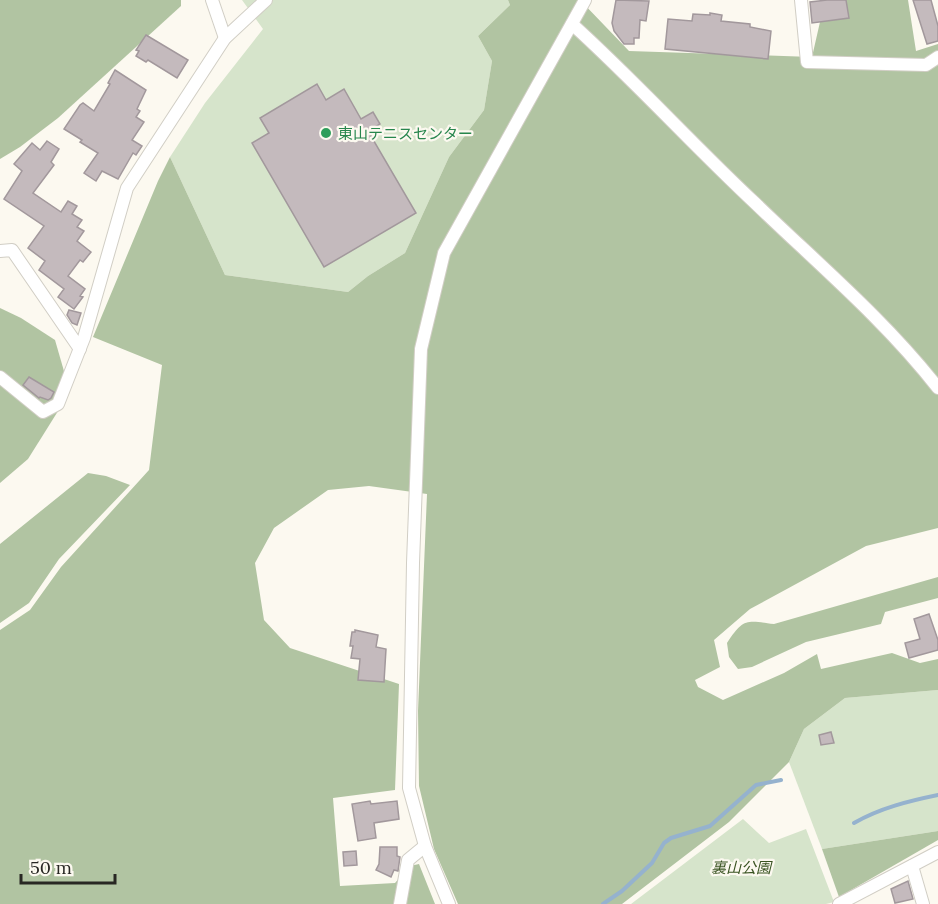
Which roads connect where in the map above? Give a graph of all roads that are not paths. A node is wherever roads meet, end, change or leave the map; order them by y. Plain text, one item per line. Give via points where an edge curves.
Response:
1 (212, 0) edge
2 (266, 0) edge
3 (585, 0) edge
4 (801, 0) edge
5 (572, 24) junction
6 (225, 38) junction
7 (938, 57) edge
8 (0, 251) edge
9 (80, 349) junction
10 (0, 377) edge
11 (938, 388) edge
12 (425, 846) junction
13 (938, 852) edge
14 (912, 866) junction
15 (400, 904) edge
16 (449, 904) edge
17 (839, 904) edge
18 (922, 904) edge

1 - 6 street
2 - 6 street
3 - 5 street
4 - 7 street via 807,62 926,65
5 - 11 street via 885,327
5 - 12 street via 444,253 421,349 409,788
6 - 9 street via 127,188
8 - 9 street via 12,250
9 - 10 street via 58,404 43,412
12 - 15 street via 408,860
12 - 16 street
13 - 14 street
14 - 17 street
14 - 18 street

